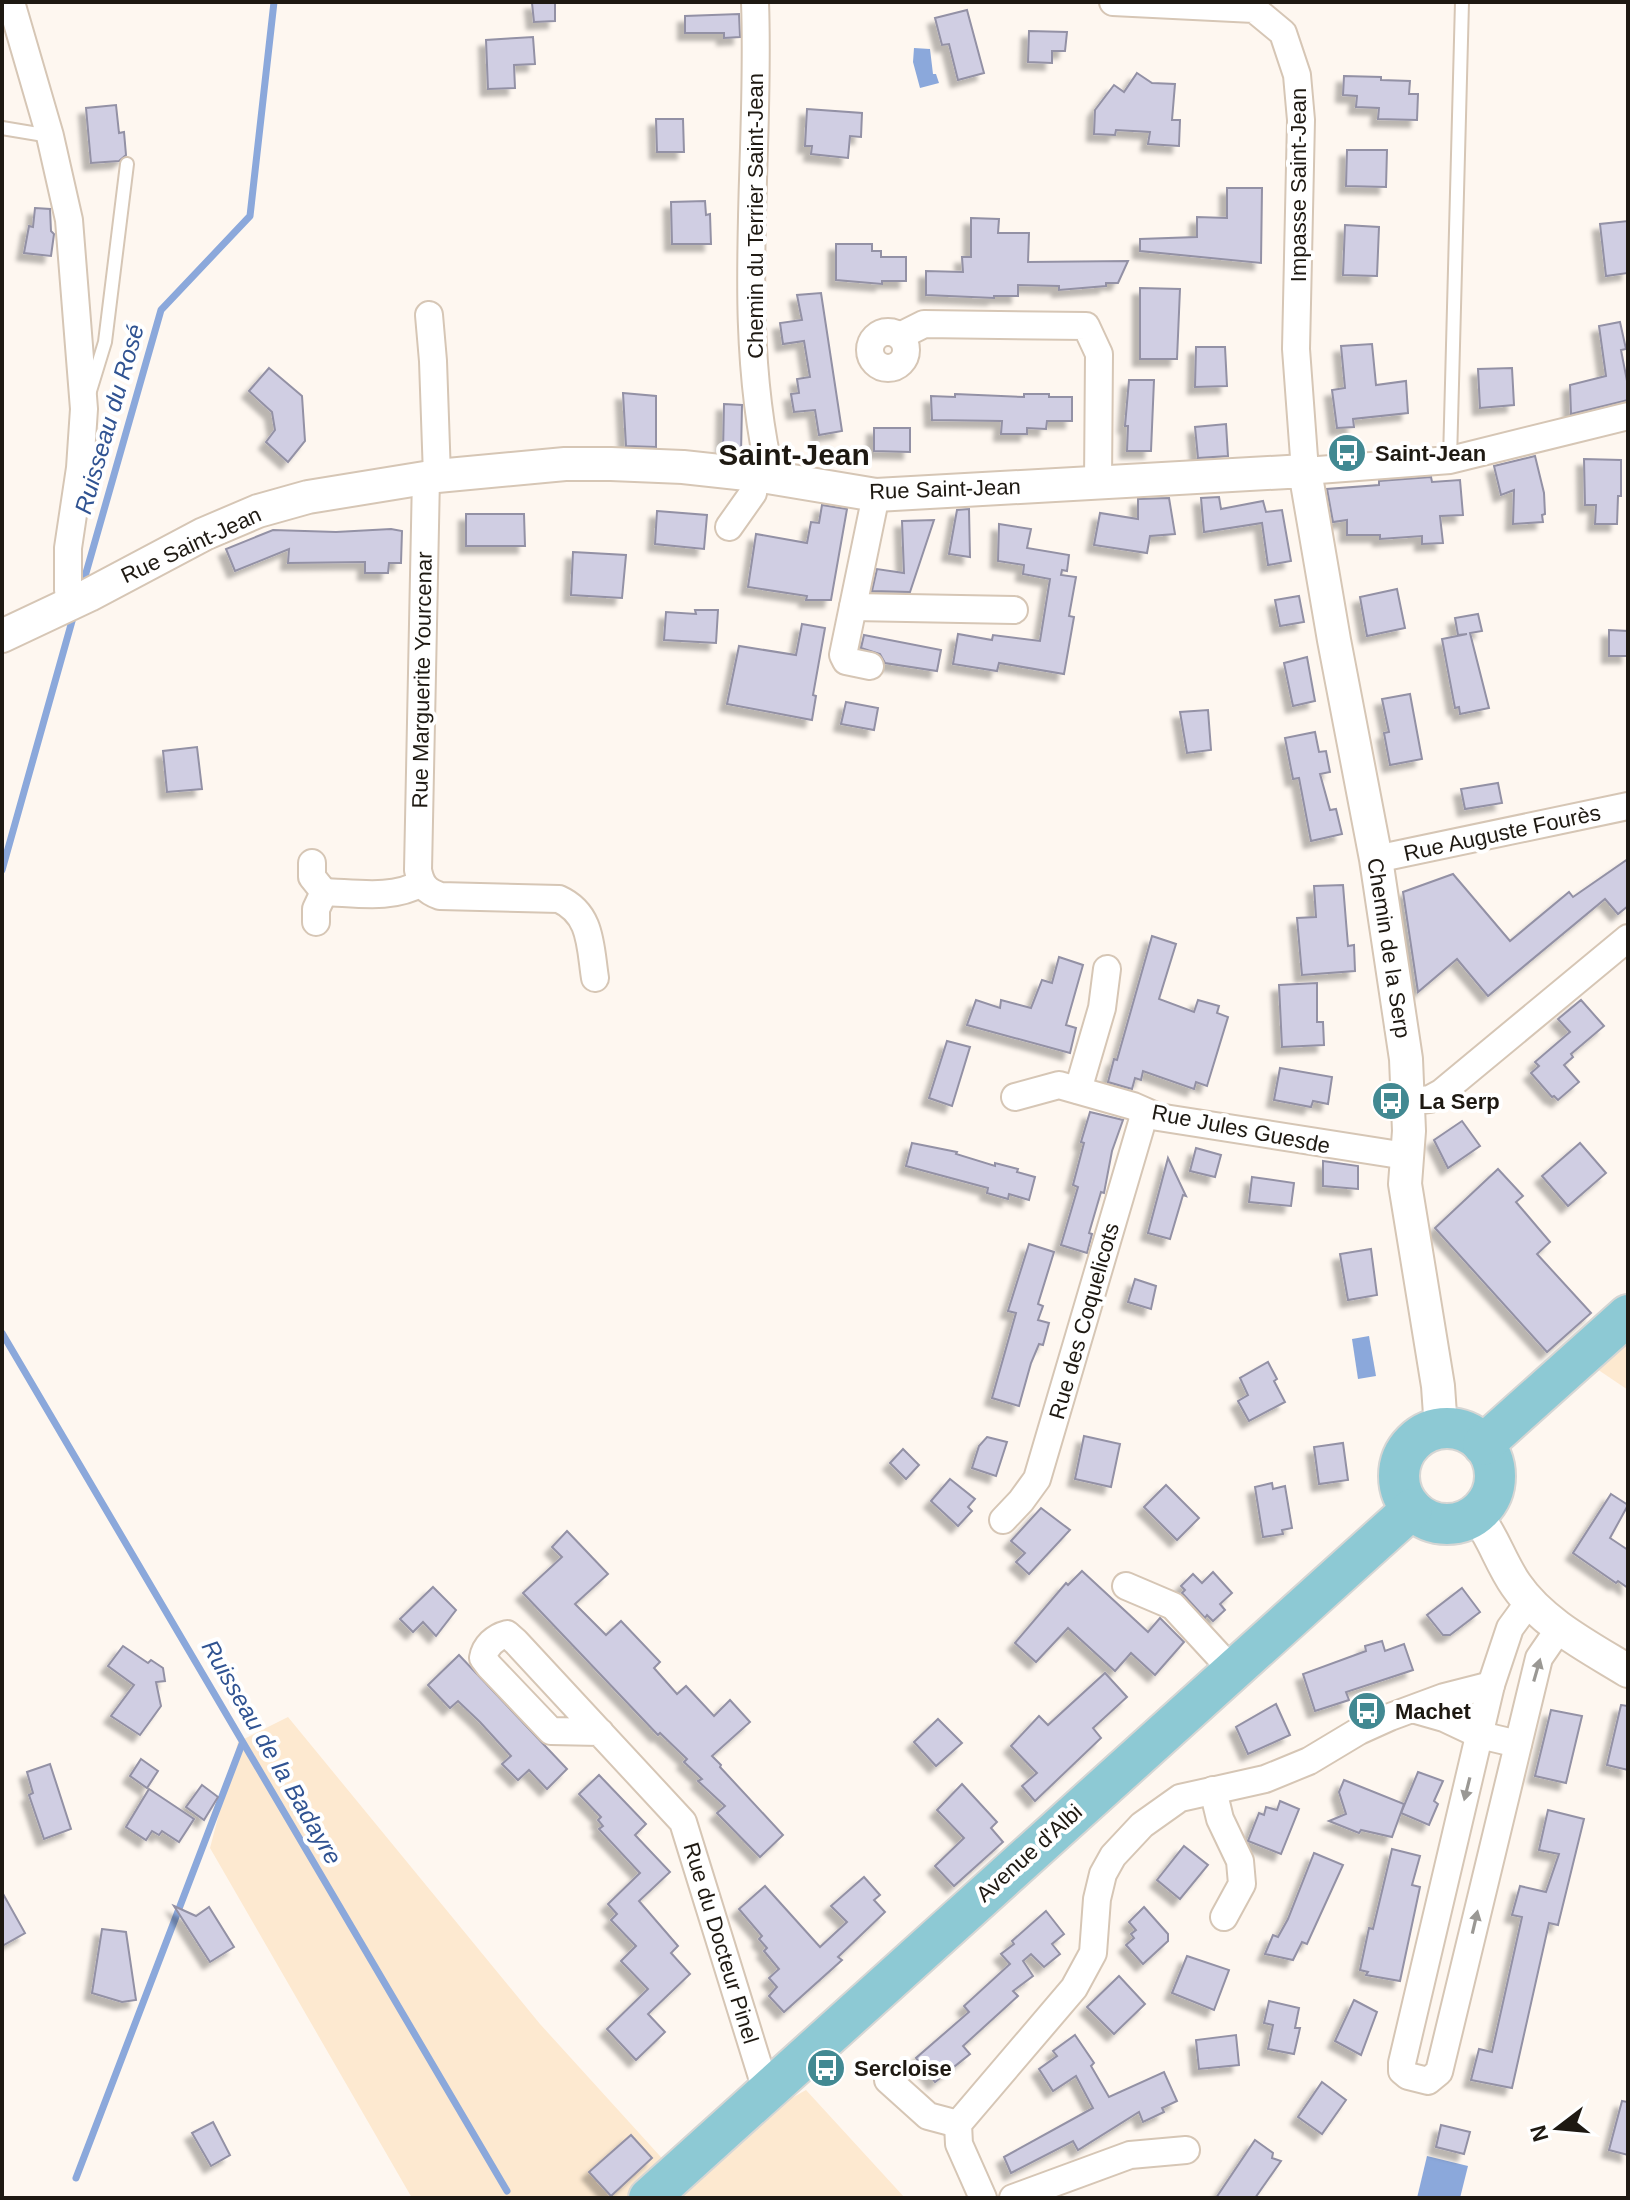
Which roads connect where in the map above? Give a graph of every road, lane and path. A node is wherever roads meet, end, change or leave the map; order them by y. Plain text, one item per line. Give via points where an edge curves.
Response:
1 (11, 2) edge
2 (755, 2) edge
3 (1113, 2) edge
4 (1462, 2) edge
5 (4, 127) edge
6 (50, 136) junction
7 (127, 164) dead end
8 (429, 315) dead end
9 (900, 336) dead end
10 (84, 409) junction
11 (1628, 416) edge
12 (1450, 460) junction
13 (1305, 471) junction
14 (431, 476) junction
15 (764, 476) junction
16 (1098, 483) junction
17 (876, 495) junction
18 (729, 527) dead end
19 (69, 604) junction
20 (853, 607) junction
21 (1014, 610) dead end
22 (2, 636) edge
23 (870, 666) dead end
24 (1628, 806) edge
25 (1376, 859) junction
26 (312, 863) dead end
27 (421, 883) junction
28 (324, 892) junction
29 (316, 922) dead end
30 (1628, 938) edge
31 (1107, 969) dead end
32 (595, 978) dead end
33 (1078, 1090) junction
34 (1015, 1097) dead end
35 (1408, 1102) junction
36 (1145, 1112) junction
37 (1406, 1156) junction
38 (1628, 1315) edge
39 (1441, 1429) junction
40 (1483, 1445) junction
41 (1412, 1509) junction
42 (1476, 1515) junction
43 (1003, 1520) dead end
44 (1126, 1586) dead end
45 (1529, 1602) junction
46 (1561, 1626) junction
47 (1232, 1670) junction
48 (1628, 1671) edge
49 (1491, 1685) junction
50 (1416, 1710) junction
51 (600, 1732) dead end
52 (1480, 1735) junction
53 (1518, 1744) junction
54 (1213, 1790) junction
55 (1224, 1917) dead end
56 (1425, 1966) junction
57 (1463, 1974) junction
58 (888, 2080) dead end
59 (766, 2090) junction
60 (958, 2124) junction
61 (1186, 2150) dead end
62 (649, 2198) edge
63 (983, 2198) edge
64 (1013, 2198) edge

1 - 6 street
2 - 15 street, Chemin du Terrier Saint-Jean via 753,337
3 - 13 street, Impasse Saint-Jean via 1254,9 1283,33 1297,75 1301,120 1296,349
4 - 12 lane
5 - 6 lane
6 - 10 street via 69,220
7 - 10 lane via 105,342
8 - 14 street, Rue Marguerite Yourcenar
9 - 16 street via 924,324 1086,326 1099,354
10 - 19 street via 68,548
11 - 12 street, Rue Saint-Jean
12 - 13 street, Rue Saint-Jean
13 - 16 street, Rue Saint-Jean
13 - 25 street, Chemin de la Serp
14 - 15 street, Rue Saint-Jean via 565,464 683,467
14 - 19 street, Rue Saint-Jean via 258,511
14 - 27 street, Rue Marguerite Yourcenar
15 - 17 street, Rue Saint-Jean
15 - 18 street
16 - 17 street, Rue Saint-Jean
17 - 20 street
19 - 22 street, Rue Saint-Jean
20 - 21 street
20 - 23 street via 843,655 846,661
24 - 25 street, Rue Auguste Fourès
25 - 35 street, Chemin de la Serp
26 - 28 street via 312,877
27 - 28 street via 392,893
27 - 32 street via 440,896 559,899 571,904 586,926
28 - 29 street
30 - 35 street via 1441,1093
31 - 33 street via 1102,1008
33 - 34 street, Rue Jules Guesde via 1059,1085
33 - 36 street, Rue Jules Guesde
35 - 37 street, Chemin de la Serp
36 - 37 street, Rue Jules Guesde
36 - 43 street, Rue des Coquelicots via 1037,1479
37 - 39 street, Chemin de la Serp via 1405,1184
38 - 40 main road
39 - 40 main road via 1466,1432
39 - 41 main road via 1426,1433 1405,1453 1399,1482
40 - 42 main road via 1495,1475 1487,1502
41 - 42 main road via 1437,1523
41 - 47 main road, Avenue d'Albi
42 - 45 street
44 - 47 street via 1173,1606
45 - 46 street
45 - 49 street via 1510,1628
46 - 48 street
53 -> 46 street via 1539,1658
47 - 59 main road, Avenue d'Albi
49 - 50 street
49 - 52 street
50 - 52 street
50 - 54 street via 1359,1731 1265,1779
51 - 59 street, Rue du Docteur Pinel via 683,1822
52 - 53 street
52 -> 56 street
57 -> 53 street
54 - 55 street via 1240,1861 1242,1884
54 - 60 street via 1180,1798 1142,1825 1113,1856 1097,1899 1093,1953 1074,1988
56 - 57 street
56 - 57 street via 1402,2071 1428,2081 1439,2072
58 - 60 street via 928,2116
59 - 62 main road, Avenue d'Albi
60 - 63 street via 959,2144
61 - 64 street via 1130,2155

